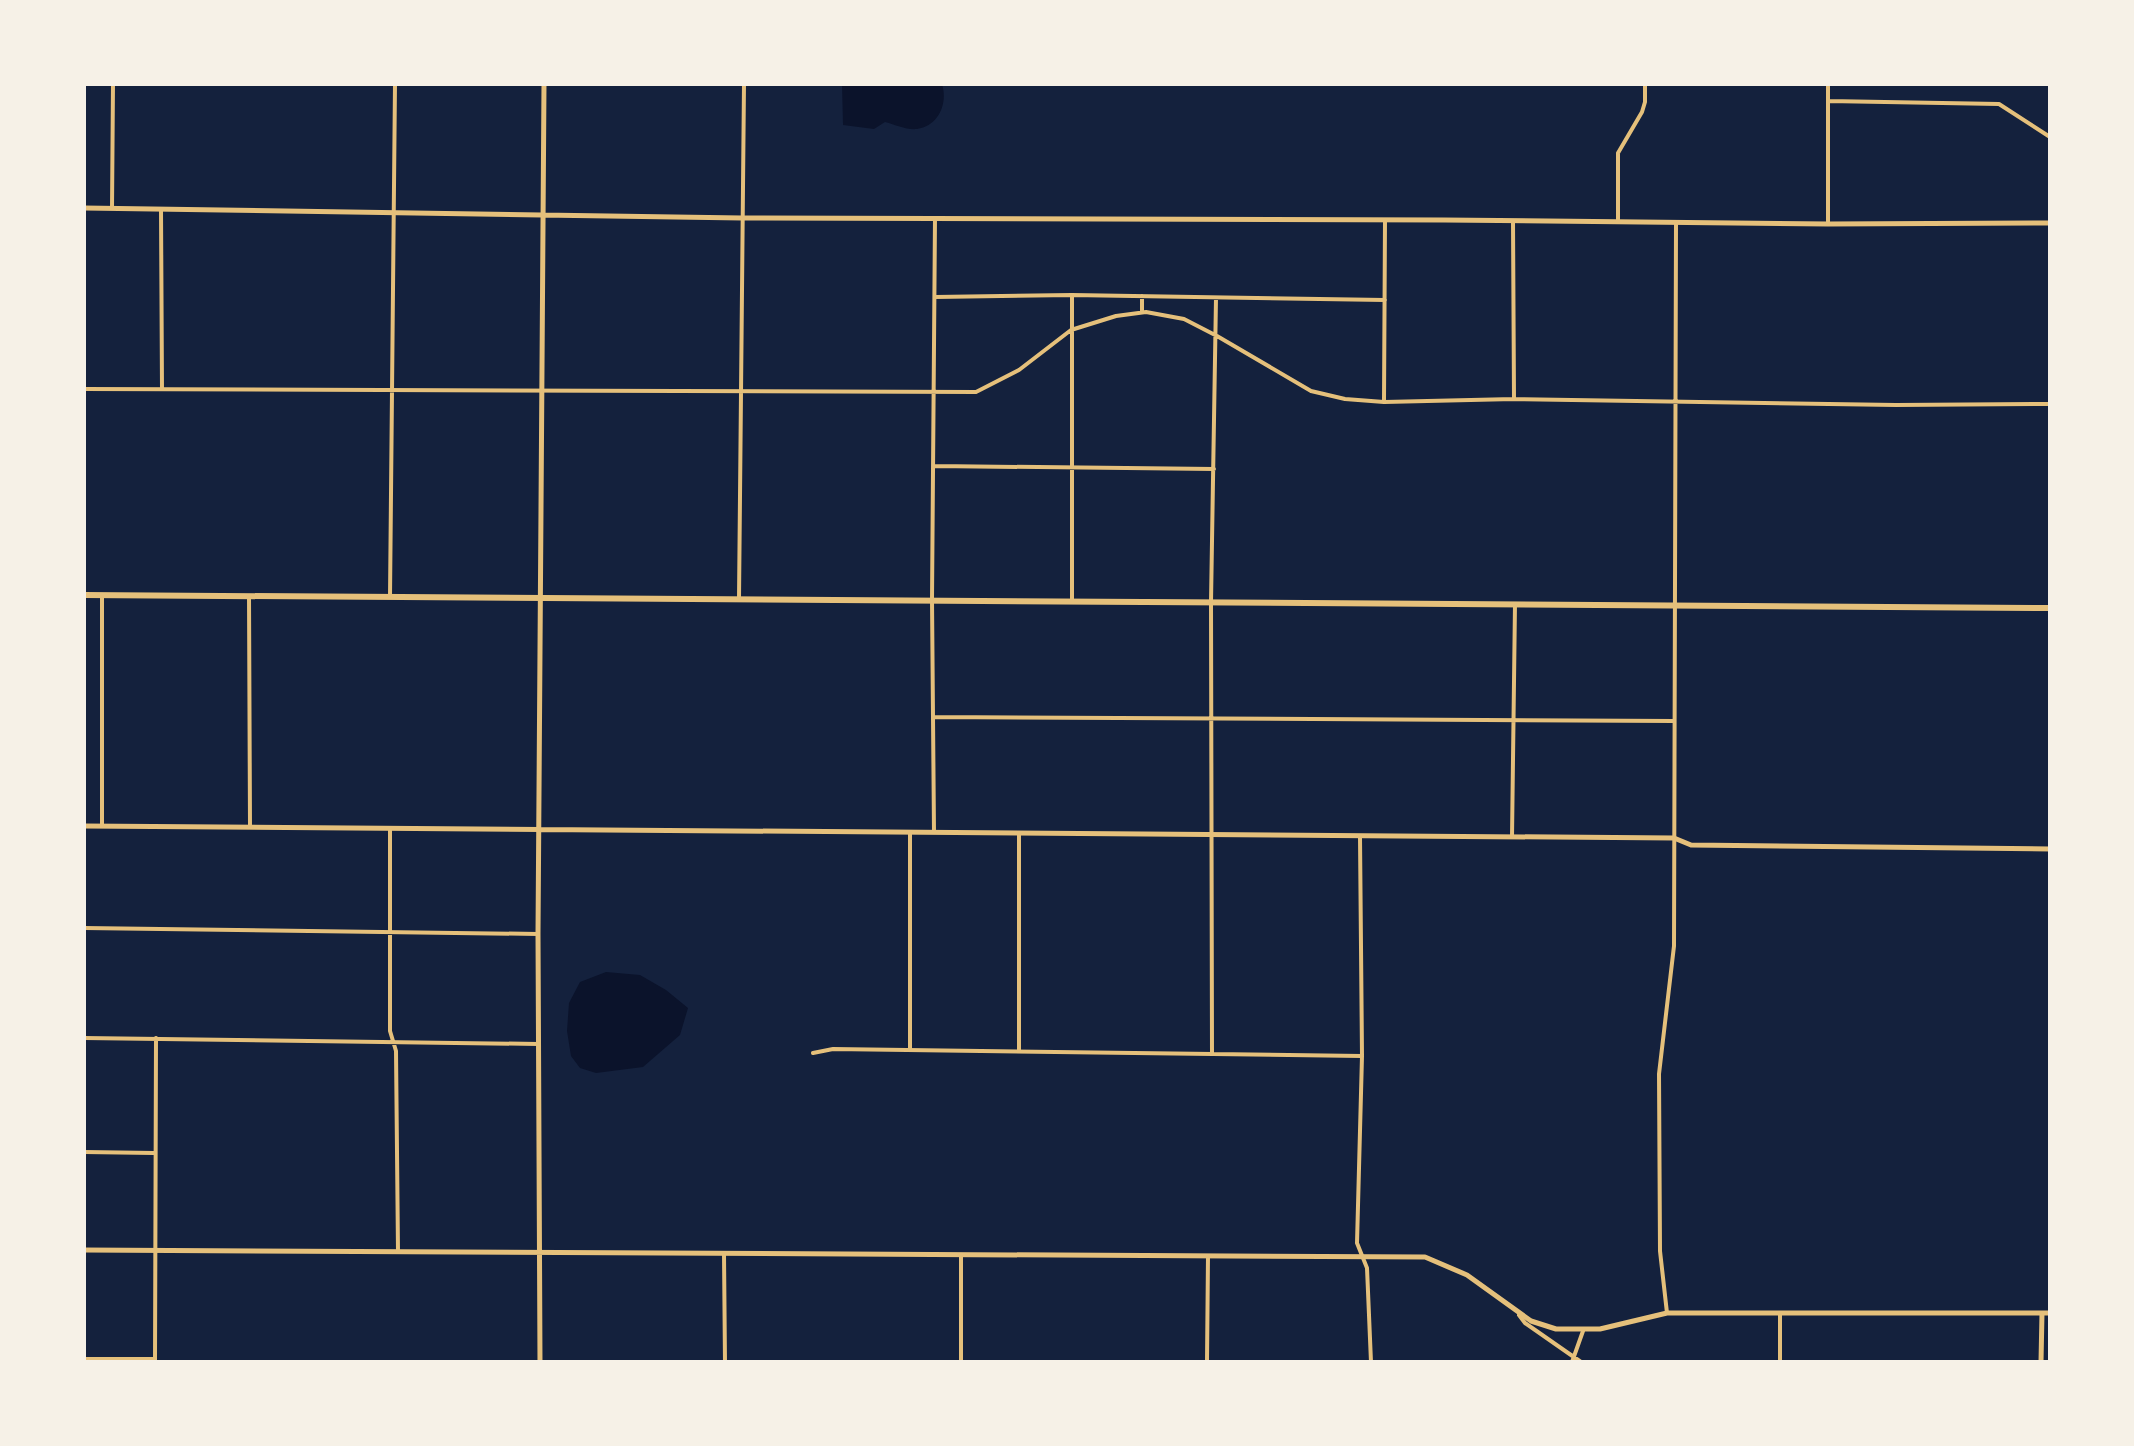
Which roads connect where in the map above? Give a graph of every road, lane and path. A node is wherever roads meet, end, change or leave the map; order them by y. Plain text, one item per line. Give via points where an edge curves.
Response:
1 (113, 84) edge
2 (395, 84) edge
3 (544, 84) edge
4 (744, 84) edge
5 (1645, 84) edge
6 (1828, 84) edge
7 (1828, 101) junction
8 (2050, 137) edge
9 (84, 208) edge
10 (112, 208) junction
11 (161, 209) junction
12 (394, 212) junction
13 (542, 214) junction
14 (742, 218) junction
15 (935, 218) junction
16 (1385, 221) junction
17 (1513, 221) junction
18 (1618, 222) junction
19 (1676, 223) junction
20 (2050, 223) edge
21 (1828, 224) junction
22 (1072, 295) junction
23 (1142, 296) junction
24 (935, 297) junction
25 (1216, 298) junction
26 (1385, 300) junction
27 (1142, 312) junction
28 (1071, 330) junction
29 (1217, 336) junction
30 (84, 389) edge
31 (162, 389) junction
32 (394, 390) junction
33 (543, 392) junction
34 (742, 392) junction
35 (935, 393) junction
36 (1514, 399) junction
37 (1384, 402) junction
38 (1675, 402) junction
39 (2050, 404) edge
40 (935, 466) junction
41 (1073, 466) junction
42 (1214, 469) junction
43 (84, 595) edge
44 (102, 595) junction
45 (249, 596) junction
46 (390, 597) junction
47 (539, 597) junction
48 (739, 599) junction
49 (932, 600) junction
50 (1072, 601) junction
51 (1211, 602) junction
52 (1515, 604) junction
53 (1673, 605) junction
54 (2050, 608) edge
55 (933, 717) junction
56 (1212, 720) junction
57 (1512, 721) junction
58 (1674, 721) junction
59 (84, 826) edge
60 (102, 826) junction
61 (250, 826) junction
62 (390, 828) junction
63 (540, 829) junction
64 (910, 832) junction
65 (934, 833) junction
66 (1019, 833) junction
67 (1213, 834) junction
68 (1360, 837) junction
69 (1512, 838) junction
70 (1674, 838) junction
71 (2050, 849) edge
72 (84, 928) edge
73 (391, 933) junction
74 (538, 934) junction
75 (84, 1038) edge
76 (156, 1038) junction
77 (395, 1041) junction
78 (538, 1044) junction
79 (910, 1049) junction
80 (1019, 1050) junction
81 (813, 1053) dead end
82 (1212, 1054) junction
83 (1362, 1056) junction
84 (84, 1152) edge
85 (155, 1153) junction
86 (84, 1250) edge
87 (155, 1250) junction
88 (398, 1253) junction
89 (539, 1253) junction
90 (724, 1254) junction
91 (961, 1255) junction
92 (1208, 1256) junction
93 (1365, 1258) junction
94 (1515, 1309) junction
95 (1667, 1313) junction
96 (2042, 1313) junction
97 (2050, 1313) edge
98 (1780, 1314) junction
99 (1583, 1331) junction
100 (84, 1359) edge
101 (1573, 1360) edge
102 (155, 1361) edge
103 (540, 1362) edge
104 (725, 1362) edge
105 (961, 1362) edge
106 (1207, 1362) edge
107 (1371, 1362) edge
108 (1581, 1362) edge
109 (1780, 1362) edge
110 (2041, 1362) edge

1 - 10 street
2 - 12 street
3 - 13 street
4 - 14 street
5 - 18 street via 1642,112 1618,153
6 - 7 street
7 - 8 street via 1999,104
7 - 21 street
9 - 10 street
10 - 11 street
11 - 12 street
11 - 31 street
12 - 13 street
12 - 32 street
13 - 14 street
13 - 33 street
14 - 15 street
14 - 34 street
15 - 16 street
15 - 24 street
16 - 17 street
16 - 26 street
17 - 18 street
17 - 36 street
18 - 19 street
19 - 21 street
19 - 38 street
20 - 21 street
22 - 23 street
22 - 24 street
22 - 28 street
23 - 25 street
23 - 27 street
24 - 35 street
25 - 26 street
25 - 29 street
26 - 37 street
27 - 28 street
27 - 29 street via 1184,319
28 - 35 street via 1019,370 976,392
28 - 41 street
29 - 37 street via 1311,391
29 - 42 street
30 - 31 street
31 - 32 street
32 - 33 street
32 - 46 street
33 - 34 street
33 - 47 street
34 - 35 street
34 - 48 street
35 - 40 street
36 - 37 street
36 - 38 street
38 - 39 street
38 - 53 street
40 - 41 street
40 - 49 street
41 - 42 street
41 - 50 street
42 - 51 street
43 - 44 main road
44 - 45 main road
44 - 60 street
45 - 46 main road
45 - 61 street
46 - 47 main road
47 - 48 main road
47 - 63 street
48 - 49 main road
49 - 50 main road
49 - 55 street
50 - 51 main road
51 - 52 main road
51 - 56 street
52 - 53 main road
52 - 57 street
53 - 54 main road
53 - 58 street
55 - 56 street
55 - 65 street
56 - 57 street
56 - 67 street
57 - 58 street
57 - 69 street
58 - 70 street
59 - 60 street
60 - 61 street
61 - 62 street
62 - 63 street
62 - 73 street
63 - 64 street
63 - 74 street
64 - 65 street
64 - 79 street
65 - 66 street
66 - 67 street
66 - 80 street
67 - 68 street
67 - 82 street
68 - 69 street
68 - 83 street
69 - 70 street
70 - 71 street via 1691,845
70 - 95 street via 1674,946 1659,1074 1660,1251
72 - 73 street
73 - 74 street
73 - 77 street via 390,1031
74 - 78 street
75 - 76 street
76 - 77 street
76 - 85 street
77 - 78 street
77 - 88 street
78 - 89 street
79 - 80 street
79 - 81 street
80 - 82 street
82 - 83 street
83 - 93 street via 1357,1243
84 - 85 street
85 - 87 street
86 - 87 street
87 - 88 street
87 - 102 street
88 - 89 street
89 - 90 street
89 - 103 street
90 - 91 street
90 - 104 street
91 - 92 street
91 - 105 street
92 - 93 street
92 - 106 street
93 - 94 street via 1425,1257 1467,1275
93 - 107 street
94 - 99 street via 1531,1321
94 - 101 street
95 - 98 street
95 - 99 street
96 - 97 street
96 - 98 street
96 - 110 street
98 - 109 street
99 - 101 street
100 - 102 street
101 - 108 street

